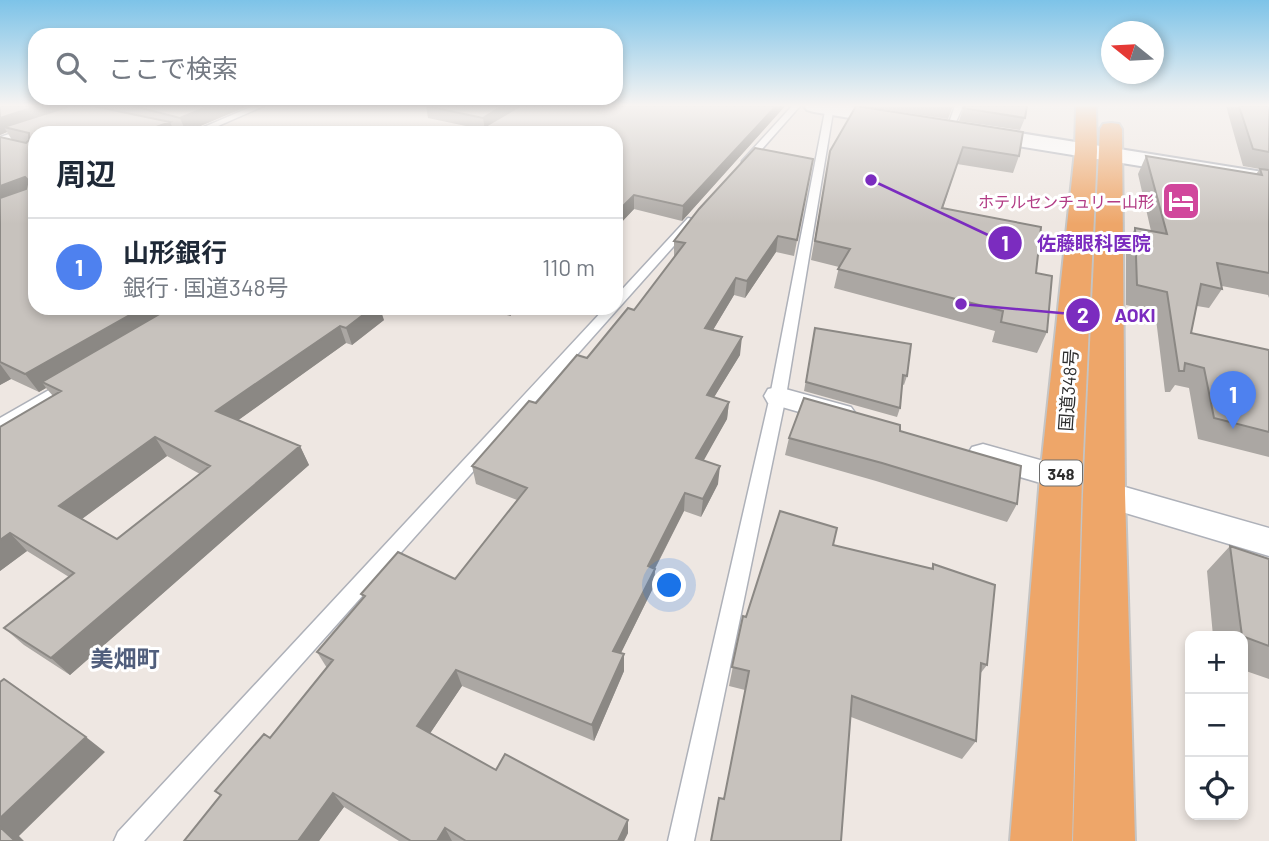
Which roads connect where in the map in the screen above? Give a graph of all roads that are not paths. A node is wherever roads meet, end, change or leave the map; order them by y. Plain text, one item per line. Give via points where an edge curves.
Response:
1 (8, 145) edge
2 (760, 145) edge
3 (819, 145) edge
4 (1050, 145) edge
5 (1096, 145) edge
6 (1100, 145) edge
7 (12, 147) edge
8 (1098, 153) junction
9 (733, 175) edge
10 (1269, 180) edge
11 (697, 215) edge
12 (623, 296) edge
13 (606, 315) edge
14 (81, 377) edge
15 (778, 396) junction
16 (868, 422) edge
17 (0, 425) edge
18 (958, 447) edge
19 (1061, 477) junction
20 (1104, 494) junction
21 (1269, 542) edge
22 (127, 841) edge
23 (681, 841) edge
24 (1041, 841) edge
25 (1104, 841) edge

1 - 7 lane
2 - 9 lane
3 - 15 lane
4 - 8 street
5 - 8 highway, 国道348号 / 348
6 - 8 highway, 国道348号 / 348
8 - 10 street
8 - 19 highway, 国道348号 / 348
8 - 20 highway, 国道348号 / 348
11 - 12 lane
13 - 22 lane
14 - 17 lane
15 - 16 street
15 - 23 lane
18 - 19 street
19 - 24 highway, 国道348号 / 348
20 - 21 street
20 - 25 highway, 国道348号 / 348

